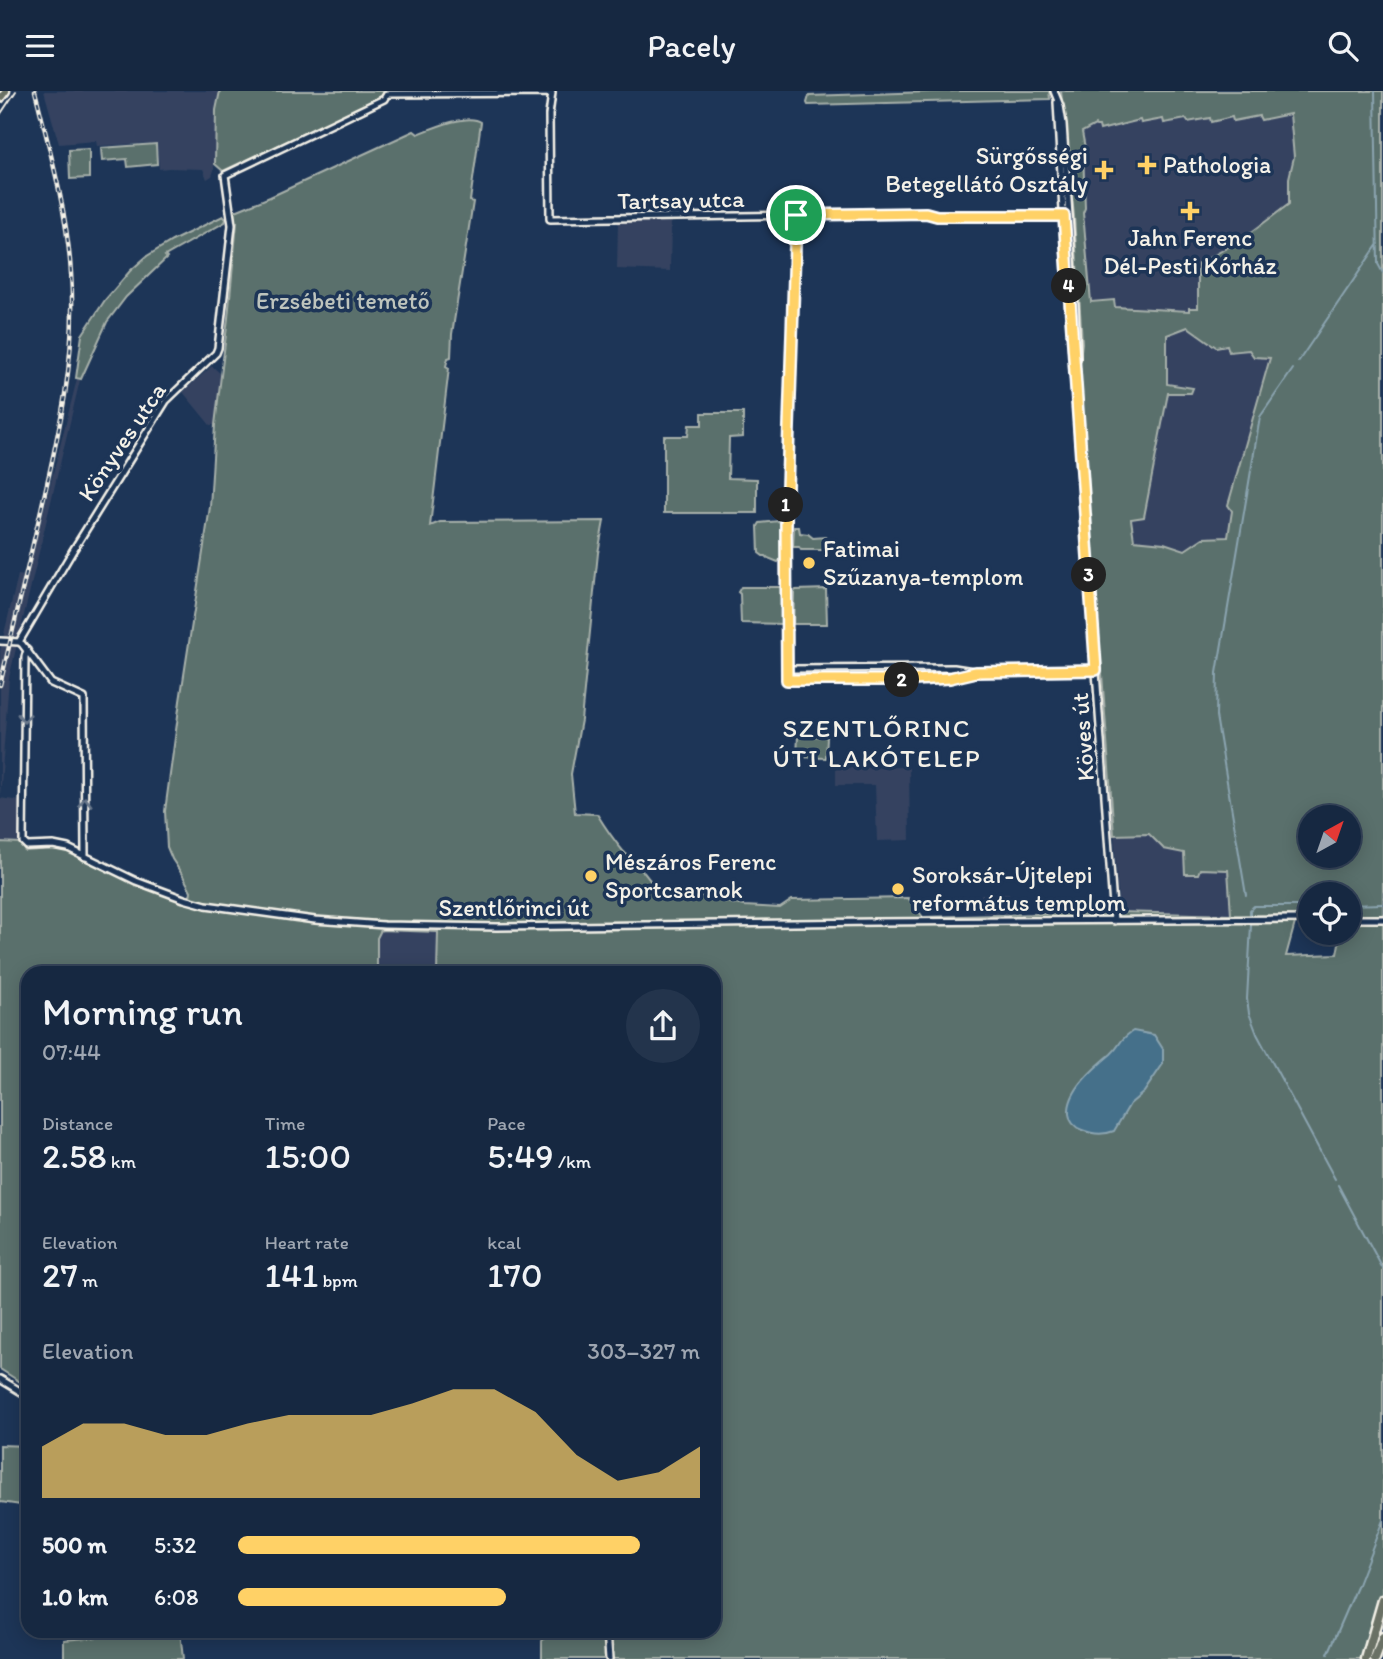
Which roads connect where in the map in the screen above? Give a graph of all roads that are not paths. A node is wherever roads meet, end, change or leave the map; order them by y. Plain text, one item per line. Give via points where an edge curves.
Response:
1 (2, 91) edge
2 (1054, 91) edge
3 (387, 93) edge
4 (0, 99) edge
5 (796, 215) junction
6 (1067, 218) junction
7 (0, 641) edge
8 (19, 642) junction
9 (27, 650) junction
10 (787, 669) junction
11 (1096, 670) junction
12 (976, 672) junction
13 (85, 856) junction
14 (1298, 919) edge
15 (1361, 919) edge
16 (1383, 919) edge
17 (1114, 921) junction
18 (0, 1379) edge
19 (21, 1392) edge
20 (1383, 1600) edge
21 (1383, 1615) edge
22 (1383, 1637) edge
23 (607, 1638) edge
24 (1383, 1646) edge
25 (1376, 1657) edge
26 (608, 1659) edge
27 (1366, 1659) edge

1 - 4 main road
2 - 6 street, Köves út via 1063,124
3 - 5 street, Tartsay utca via 552,93 550,219
3 - 8 street, Könyves utca via 384,99 225,175 232,222 218,348 156,416
5 - 6 street, Tartsay utca
5 - 10 street via 786,517
6 - 11 street, Köves út
7 - 8 street
8 - 9 street
13 -> 9 street via 84,698 51,683
9 -> 13 street, Szentlőrinci út via 23,842 60,846
10 - 12 street via 954,668
10 - 12 street via 787,680 914,680
11 - 12 street
11 - 17 street, Köves út
13 - 17 street, Szentlőrinci út via 136,881 206,905 384,925
14 - 17 street, Szentlőrinci út
15 - 16 street
18 - 19 street
20 - 27 highway
21 - 27 highway
22 - 25 highway
23 - 26 street
24 - 25 highway

